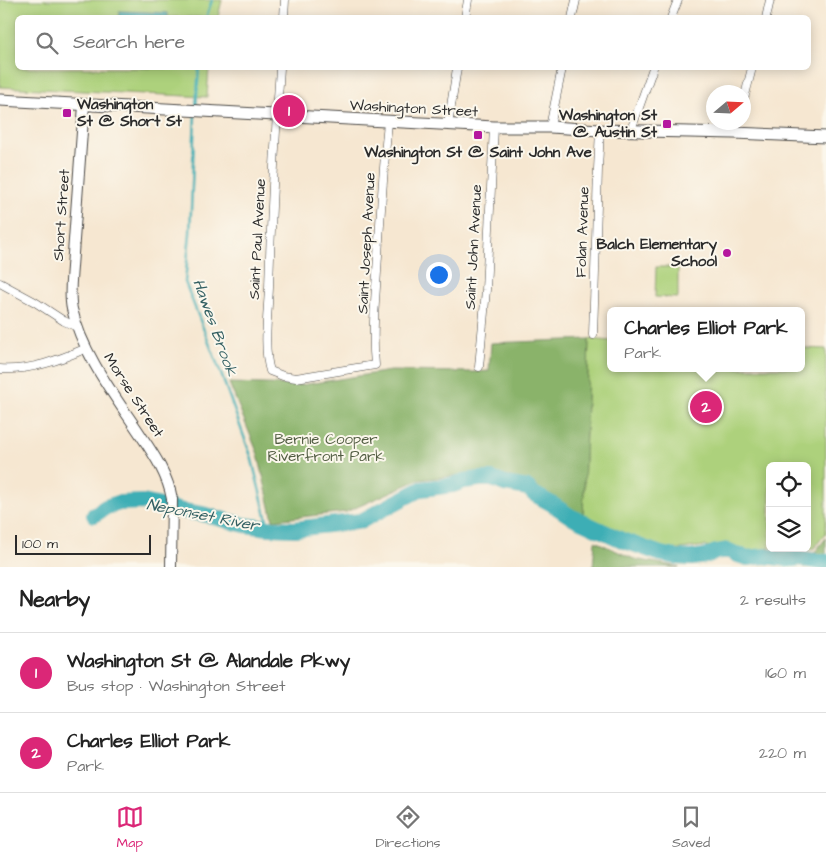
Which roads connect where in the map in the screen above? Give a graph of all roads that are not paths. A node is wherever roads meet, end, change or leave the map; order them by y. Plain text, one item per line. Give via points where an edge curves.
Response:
1 (286, 0) edge
2 (468, 0) edge
3 (576, 0) edge
4 (678, 0) edge
5 (770, 0) edge
6 (284, 15) edge
7 (466, 15) edge
8 (573, 15) edge
9 (672, 15) edge
10 (767, 15) edge
11 (280, 70) edge
12 (457, 70) edge
13 (562, 70) edge
14 (652, 70) edge
15 (751, 70) edge
16 (748, 85) edge
17 (0, 100) edge
18 (84, 105) junction
19 (277, 116) junction
20 (388, 122) junction
21 (448, 125) junction
22 (550, 127) junction
23 (494, 128) junction
24 (706, 129) edge
25 (600, 130) junction
26 (631, 130) junction
27 (751, 130) edge
28 (826, 137) edge
29 (0, 283) edge
30 (78, 326) junction
31 (592, 335) dead end
32 (87, 348) junction
33 (375, 365) joint
34 (479, 367) dead end
35 (0, 369) edge
36 (171, 567) edge

1 - 6 street
2 - 7 street
3 - 8 street
4 - 9 street
5 - 10 street
11 - 19 street, Saint Paul Avenue
12 - 21 street
13 - 22 street
14 - 26 street
15 - 16 street
17 - 18 main road, Washington Street
18 - 19 main road, Washington Street
18 - 30 street, Short Street via 71,290
19 - 20 main road, Washington Street
19 - 33 street, Saint Paul Avenue via 266,346 270,371 296,378
20 - 21 main road, Washington Street
20 - 33 street, Saint Joseph Avenue via 376,288
21 - 23 main road, Washington Street
22 - 23 main road, Washington Street
22 - 25 main road, Washington Street
23 - 34 street, Saint John Avenue
24 - 26 main road, Washington Street
25 - 26 main road, Washington Street
25 - 31 street, Folan Avenue
27 - 28 main road, Washington Street
29 - 30 street
30 - 32 street, Morse Street
32 - 35 street via 38,365
32 - 36 street, Morse Street via 158,461 171,490

